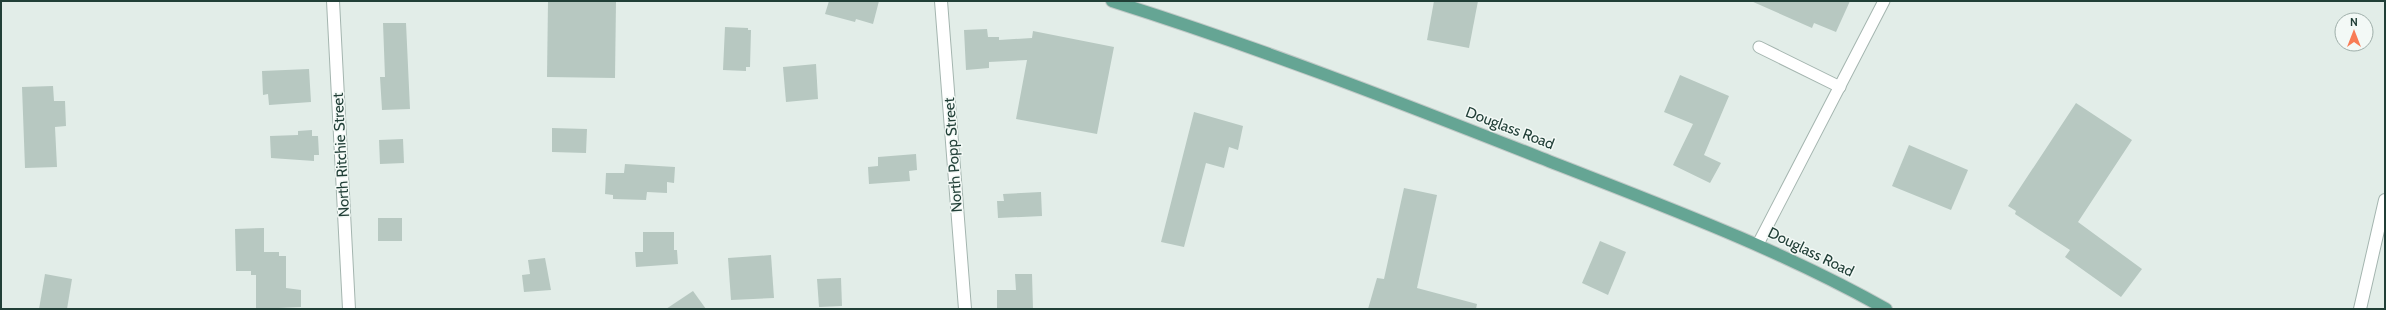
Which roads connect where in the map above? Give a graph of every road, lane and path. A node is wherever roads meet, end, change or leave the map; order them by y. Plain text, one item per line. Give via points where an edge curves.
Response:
1 (333, 1) edge
2 (941, 1) edge
3 (1112, 1) edge
4 (1884, 1) edge
5 (1759, 47) dead end
6 (1840, 87) junction
7 (2385, 200) edge
8 (1758, 244) junction
9 (349, 309) edge
10 (965, 309) edge
11 (1886, 309) edge
12 (2360, 309) edge

1 - 9 street, North Ritchie Street
2 - 10 street, North Popp Street
3 - 8 main road, Douglass Road via 1235,41 1347,82
4 - 6 lane
5 - 6 lane
6 - 8 lane
7 - 12 street
8 - 11 main road, Douglass Road

